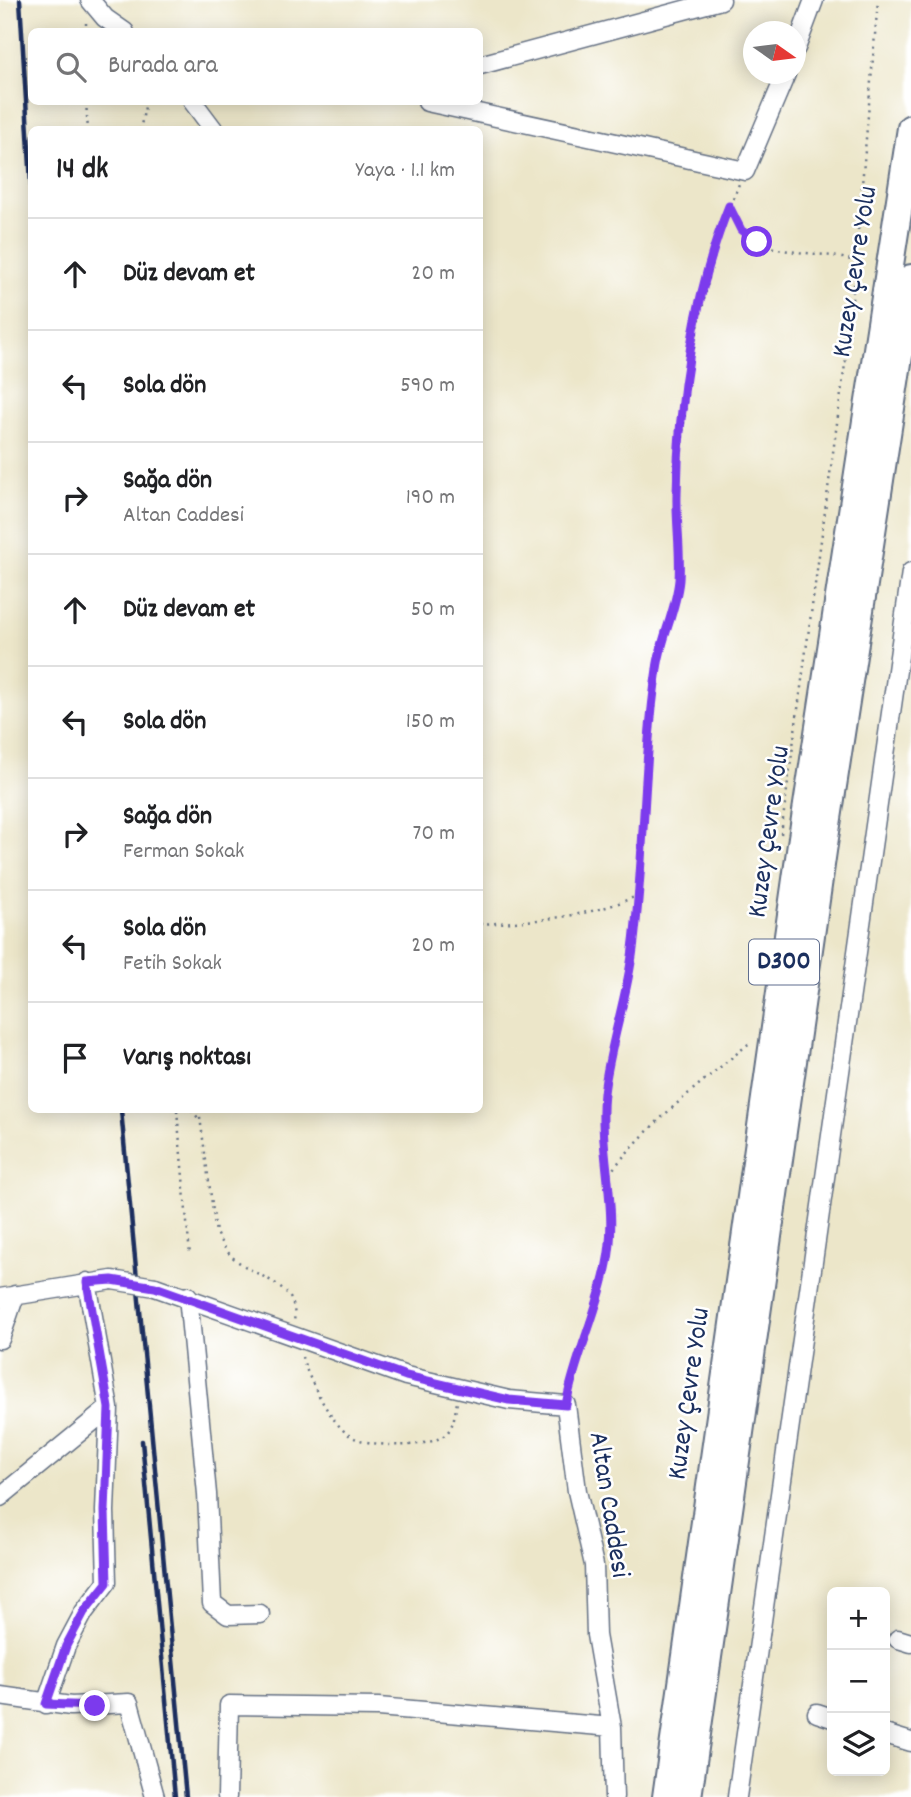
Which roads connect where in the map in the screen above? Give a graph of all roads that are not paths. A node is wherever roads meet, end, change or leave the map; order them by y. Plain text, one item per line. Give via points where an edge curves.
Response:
1 (90, 0) edge
2 (722, 0) edge
3 (814, 0) edge
4 (806, 21) edge
5 (119, 28) edge
6 (483, 64) edge
7 (782, 84) edge
8 (195, 105) edge
9 (441, 105) edge
10 (211, 126) edge
11 (911, 128) edge
12 (911, 278) edge
13 (911, 572) edge
14 (87, 1282) junction
15 (188, 1296) junction
16 (8, 1297) edge
17 (0, 1339) edge
18 (109, 1408) junction
19 (0, 1497) edge
20 (260, 1614) dead end
21 (0, 1696) edge
22 (46, 1704) junction
23 (612, 1727) junction
24 (890, 1736) edge
25 (911, 1742) edge
26 (155, 1797) edge
27 (227, 1797) edge
28 (614, 1797) edge
29 (666, 1797) edge
30 (688, 1797) edge
31 (737, 1797) edge

1 - 5 street
2 - 6 street
3 - 4 street
7 - 9 street via 746,171
8 - 10 street
11 - 29 highway, Kuzey Çevre Yolu / D300 via 801,844
12 - 30 highway, Kuzey Çevre Yolu / D300 via 823,851
13 - 31 street
14 - 15 street, Altan Caddesi, bridge via 112,1280
14 - 16 street
14 - 18 street
15 - 20 street via 207,1494 212,1603 228,1615
15 - 23 street, Altan Caddesi via 372,1365 459,1390 566,1405 577,1491 594,1565 596,1635
16 - 17 street
18 - 19 street
18 - 22 street via 107,1583 70,1637
21 - 22 street
22 - 26 street via 130,1703
23 - 27 street via 377,1707 229,1705
23 - 28 street, Altan Caddesi
24 - 25 street

